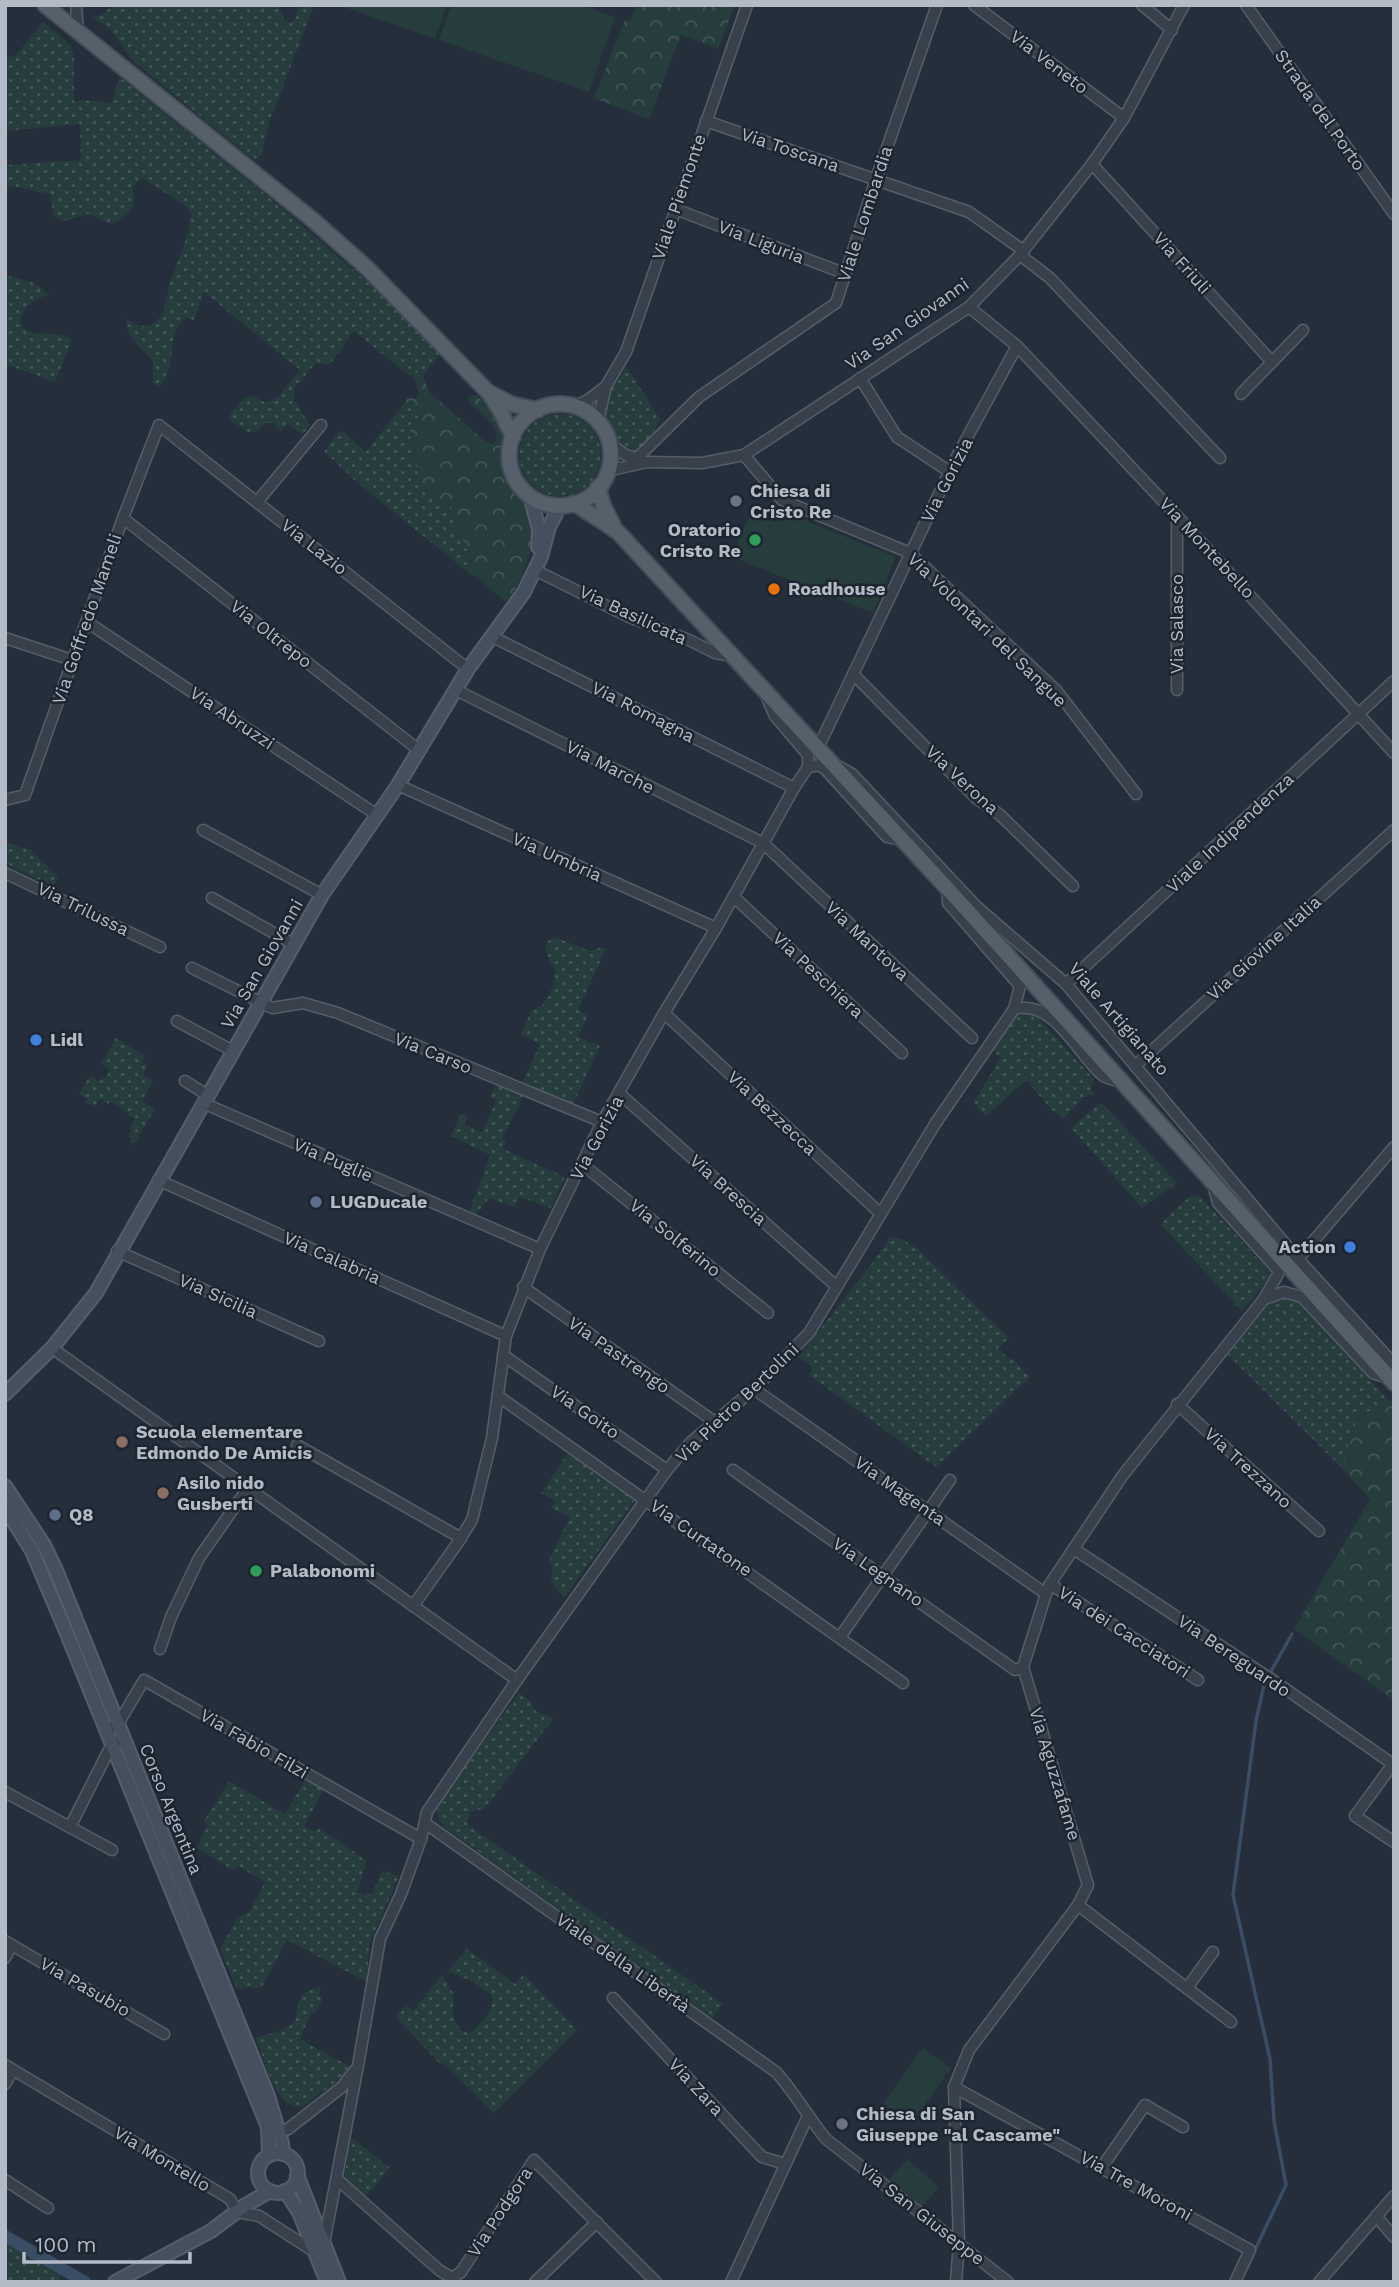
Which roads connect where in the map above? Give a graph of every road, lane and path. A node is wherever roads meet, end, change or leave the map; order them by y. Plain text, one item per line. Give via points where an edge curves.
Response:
1 (45, 5) edge
2 (76, 5) edge
3 (747, 5) edge
4 (937, 5) edge
5 (974, 5) edge
6 (1142, 5) edge
7 (1184, 5) edge
8 (1246, 5) edge
9 (1172, 30) junction
10 (78, 32) junction
11 (1124, 118) junction
12 (706, 121) junction
13 (1092, 164) junction
14 (876, 180) junction
15 (675, 209) junction
16 (1394, 214) edge
17 (1022, 253) junction
18 (846, 274) junction
19 (969, 307) junction
20 (1303, 330) dead end
21 (1017, 346) junction
22 (1272, 362) junction
23 (860, 378) junction
24 (606, 386) junction
25 (489, 393) junction
26 (1241, 394) dead end
27 (575, 406) junction
28 (538, 410) junction
29 (598, 421) junction
30 (159, 425) joint
31 (321, 425) dead end
32 (513, 437) junction
33 (610, 444) junction
34 (744, 454) junction
35 (1220, 458) dead end
36 (636, 459) junction
37 (647, 462) junction
38 (607, 471) junction
39 (950, 472) junction
40 (598, 487) junction
41 (530, 496) junction
42 (257, 502) junction
43 (567, 504) junction
44 (1177, 516) junction
45 (123, 518) junction
46 (615, 529) junction
47 (911, 553) junction
48 (535, 570) junction
49 (87, 622) junction
50 (491, 636) junction
51 (5, 638) edge
52 (733, 656) junction
53 (66, 658) dead end
54 (468, 669) junction
55 (853, 674) junction
56 (1394, 681) edge
57 (764, 688) junction
58 (456, 690) junction
59 (1177, 690) dead end
60 (1358, 714) junction
61 (818, 748) junction
62 (420, 751) junction
63 (1394, 753) edge
64 (834, 765) junction
65 (808, 767) junction
66 (398, 785) junction
67 (794, 788) junction
68 (1136, 794) dead end
69 (5, 800) edge
70 (377, 815) junction
71 (203, 830) dead end
72 (1394, 830) edge
73 (903, 840) junction
74 (763, 843) junction
75 (5, 873) edge
76 (1073, 886) dead end
77 (947, 888) junction
78 (322, 895) junction
79 (734, 897) junction
80 (212, 898) dead end
81 (716, 928) junction
82 (293, 944) junction
83 (160, 947) dead end
84 (192, 968) dead end
85 (1066, 984) junction
86 (262, 1001) junction
87 (1014, 1009) junction
88 (664, 1013) junction
89 (177, 1021) dead end
90 (972, 1038) dead end
91 (233, 1051) junction
92 (902, 1053) dead end
93 (1135, 1066) junction
94 (185, 1081) dead end
95 (1123, 1083) junction
96 (620, 1094) junction
97 (205, 1099) junction
98 (602, 1122) junction
99 (1394, 1147) edge
100 (582, 1164) junction
101 (158, 1180) junction
102 (1213, 1183) junction
103 (880, 1213) junction
104 (540, 1249) junction
105 (117, 1251) junction
106 (1292, 1263) junction
107 (836, 1286) junction
108 (523, 1287) junction
109 (1264, 1299) junction
110 (768, 1313) dead end
111 (506, 1336) junction
112 (318, 1342) dead end
113 (52, 1348) junction
114 (503, 1355) junction
115 (1393, 1375) edge
116 (22, 1376) junction
117 (5, 1386) edge
118 (754, 1389) junction
119 (5, 1394) edge
120 (498, 1395) junction
121 (1177, 1404) junction
122 (715, 1422) junction
123 (298, 1445) dead end
124 (667, 1470) junction
125 (733, 1470) dead end
126 (950, 1480) dead end
127 (5, 1486) edge
128 (248, 1488) junction
129 (645, 1499) junction
130 (5, 1508) edge
131 (928, 1510) junction
132 (1319, 1531) dead end
133 (461, 1538) junction
134 (1074, 1549) junction
135 (883, 1576) junction
136 (1048, 1589) junction
137 (413, 1606) junction
138 (840, 1637) junction
139 (160, 1649) dead end
140 (1023, 1667) junction
141 (517, 1680) junction
142 (1198, 1680) dead end
143 (903, 1683) dead end
144 (112, 1727) junction
145 (118, 1742) junction
146 (1393, 1764) edge
147 (5, 1792) edge
148 (425, 1823) junction
149 (70, 1827) junction
150 (421, 1839) junction
151 (1394, 1842) edge
152 (112, 1850) dead end
153 (1078, 1905) junction
154 (9, 1943) edge
155 (1213, 1952) dead end
156 (5, 1958) edge
157 (1187, 1988) junction
158 (613, 1998) dead end
159 (1231, 2022) dead end
160 (164, 2034) dead end
161 (359, 2060) junction
162 (9, 2067) edge
163 (5, 2084) edge
164 (954, 2087) junction
165 (808, 2116) junction
166 (1183, 2127) dead end
167 (279, 2133) junction
168 (283, 2154) junction
169 (269, 2155) junction
170 (785, 2164) junction
171 (1102, 2167) junction
172 (297, 2175) junction
173 (259, 2178) junction
174 (337, 2179) junction
175 (5, 2180) edge
176 (270, 2191) junction
177 (285, 2191) junction
178 (1394, 2196) edge
179 (48, 2208) dead end
180 (241, 2209) junction
181 (1376, 2216) junction
182 (597, 2222) junction
183 (1394, 2237) edge
184 (959, 2243) junction
185 (320, 2247) junction
186 (1331, 2278) edge
187 (649, 2280) edge
188 (732, 2281) edge
189 (115, 2282) edge
190 (327, 2282) edge
191 (339, 2282) edge
192 (536, 2282) edge
193 (956, 2282) edge
194 (1008, 2282) edge
195 (1235, 2282) edge
196 (1319, 2282) edge

1 - 10 main road
2 - 10 street
3 - 12 street, Viale Piemonte
4 - 14 street, Viale Lombardia
5 - 11 street, Via Veneto
6 - 9 street
7 - 9 street, Via San Giovanni
8 - 16 street, Strada del Porto
9 - 11 street, Via San Giovanni
10 - 25 main road via 322,228
11 - 13 street, Via San Giovanni
12 - 14 street, Via Toscana
12 - 15 street, Viale Piemonte
13 - 17 street, Via San Giovanni
13 - 22 street, Via Friuli
14 - 17 street, Via Toscana via 969,212
14 - 18 street, Viale Lombardia
15 - 18 street, Via Liguria
15 - 24 street, Viale Piemonte via 626,352
17 - 19 street, Via San Giovanni
17 - 35 street, Via Toscana
18 - 36 street, Viale Lombardia via 836,303 699,397
19 - 21 street
19 - 23 street, Via San Giovanni
20 - 22 street
21 - 39 street, Via Gorizia
21 - 44 street, Via Montebello
22 - 26 street
23 - 34 street, Via San Giovanni
23 - 39 street via 897,437
24 - 27 street, Viale Piemonte
24 - 29 street, Viale Piemonte
25 - 28 main road
25 - 32 main road
27 - 28 main road via 556,404
27 - 29 main road
28 - 32 main road
29 - 33 main road
30 - 42 street, Via Lazio
30 - 45 street, Via Goffredo Mameli
31 - 42 street
32 - 41 main road via 510,465 514,478
33 - 36 street, Via San Giovanni
33 - 38 main road
34 - 37 street, Via San Giovanni via 702,463
34 - 47 street, Via Volontari del Sangue via 782,500
36 - 37 street, Via San Giovanni
37 - 38 street, Via San Giovanni
38 - 40 main road
39 - 47 street, Via Gorizia
40 - 43 main road
40 - 46 main road, Viale Artigianato
41 - 43 main road via 545,505
41 - 48 main road, Via San Giovanni via 539,529
42 - 54 street, Via Lazio
43 - 46 main road, Viale Artigianato
43 - 48 main road, Via San Giovanni via 549,527
44 - 59 street, Via Salasco
44 - 60 street, Via Montebello
45 - 49 street, Via Goffredo Mameli
45 - 62 street, Via Oltrepo
46 - 52 main road, Viale Artigianato
47 - 55 street, Via Gorizia
47 - 68 street, Via Volontari del Sangue via 1056,690
48 - 50 main road, Via San Giovanni
48 - 52 street, Via Basilicata via 629,617 715,653
49 - 69 street, Via Goffredo Mameli via 24,795
49 - 70 street, Via Abruzzi
50 - 54 main road, Via San Giovanni
50 - 67 street, Via Romagna
51 - 53 street
52 - 57 main road, Viale Artigianato
54 - 58 main road, Via San Giovanni
55 - 61 street, Via Gorizia
55 - 76 street, Via Verona
56 - 60 street, Viale Indipendenza
57 - 61 main road, Viale Artigianato
57 - 65 street via 775,716 808,755
58 - 62 main road, Via San Giovanni
58 - 74 street, Via Marche
60 - 63 street, Via Montebello
60 - 85 street, Viale Indipendenza
61 - 64 main road, Viale Artigianato
62 - 66 main road, Via San Giovanni
64 - 73 main road, Viale Artigianato
64 - 85 street, Viale Artigianato via 852,774 975,906
65 - 67 street, Via Gorizia
65 - 73 street via 819,765 826,770 887,837
66 - 70 main road, Via San Giovanni
66 - 81 street, Via Umbria
67 - 74 street, Via Gorizia
70 - 78 main road, Via San Giovanni
71 - 78 street
72 - 93 street, Via Giovine Italia
73 - 77 main road, Viale Artigianato
74 - 79 street, Via Gorizia
74 - 90 street, Via Mantova
75 - 83 street, Via Trilussa
77 - 87 street via 948,903 1020,986
77 - 95 main road, Viale Artigianato
78 - 82 main road, Via San Giovanni
79 - 81 street, Via Gorizia
79 - 92 street, Via Peschiera
80 - 82 street
81 - 88 street, Via Gorizia
82 - 86 main road, Via San Giovanni
84 - 86 street, Via Carso
85 - 93 street, Viale Artigianato
86 - 91 main road, Via San Giovanni
86 - 98 street, Via Carso via 272,1008 303,1003 338,1013
87 - 95 street via 1027,1005 1045,1013 1104,1077
87 - 103 street, Via Pietro Bertolini
88 - 96 street, Via Gorizia
88 - 103 street, Via Bezzecca
89 - 91 street
91 - 97 main road, Via San Giovanni
93 - 106 street, Viale Artigianato
94 - 97 street, Via Puglie
95 - 102 main road, Viale Artigianato
96 - 98 street, Via Gorizia
96 - 107 street, Via Brescia
97 - 101 main road, Via San Giovanni
97 - 104 street, Via Puglie
98 - 100 street, Via Gorizia
99 - 106 street
100 - 104 street, Via Gorizia
100 - 110 street, Via Solferino
101 - 105 main road, Via San Giovanni
101 - 111 street, Via Calabria
102 - 106 main road, Viale Artigianato
102 - 109 street via 1218,1203 1278,1270
103 - 107 street, Via Pietro Bertolini
104 - 108 street, Via Gorizia
105 - 112 street, Via Sicilia
105 - 113 main road, Via San Giovanni via 96,1293
106 - 115 main road
107 - 118 street, Via Pietro Bertolini via 809,1334
108 - 111 street, Via Gorizia
108 - 122 street, Via Pastrengo
109 - 115 street via 1284,1292 1297,1294 1373,1373
109 - 121 street
111 - 114 street, Via Gorizia
113 - 116 main road, Via San Giovanni
113 - 128 street
114 - 120 street, Via Gorizia
114 - 124 street, Via Goito
116 - 117 main road, Via San Giovanni
116 - 119 main road, Via San Giovanni
118 - 122 street, Via Pietro Bertolini
118 - 131 street, Via Magenta
120 - 129 street, Via Curtatone
120 - 133 street, Via Gorizia via 471,1520
121 - 132 street, Via Trezzano
121 - 134 street
122 - 124 street, Via Pietro Bertolini via 691,1441
123 - 133 street
124 - 129 street, Via Pietro Bertolini
125 - 135 street, Via Legnano
126 - 131 street
127 - 144 main road, Corso Argentina via 56,1570
128 - 137 street
128 - 139 street via 199,1558
129 - 138 street, Via Curtatone
129 - 141 street, Via Pietro Bertolini
130 - 144 main road, Corso Argentina via 44,1576
131 - 135 street
131 - 136 street, Via Magenta
133 - 137 street, Via Gorizia
134 - 136 street
134 - 146 street, Via Bereguardo
135 - 138 street
135 - 140 street, Via Legnano via 1015,1670
136 - 140 street
136 - 142 street, Via dei Cacciatori
137 - 141 street
138 - 143 street, Via Curtatone
140 - 153 street, Via Aguzzafame via 1088,1885
141 - 148 street, Via Pietro Bertolini via 427,1811
144 - 145 main road, Corso Argentina
144 - 150 street, Via Fabio Filzi via 144,1680
145 - 149 street
145 - 167 main road, Corso Argentina via 268,2096
145 - 169 main road, Corso Argentina via 268,2127
146 - 151 street via 1355,1816
147 - 149 street
148 - 150 street
148 - 165 street, Viale della Libertà via 776,2072
149 - 152 street
150 - 161 street via 380,1939
153 - 157 street
153 - 164 street, Via Aguzzafame via 970,2050
154 - 156 street
154 - 160 street, Via Pasubio
155 - 157 street
157 - 159 street
158 - 170 street, Via Zara via 762,2157
161 - 167 street via 342,2087
161 - 174 street
162 - 163 street
162 - 180 street, Via Montello
164 - 171 street, Via Tre Moroni
164 - 184 street, Via Aguzzafame
165 - 170 street
165 - 184 street, Via San Giuseppe via 826,2139
166 - 171 street via 1145,2105
167 - 168 main road, Corso Argentina
168 - 169 main road
168 - 172 main road via 294,2162
169 - 173 main road via 260,2163
170 - 188 street
171 - 195 street, Via Tre Moroni via 1250,2250
172 - 177 main road
172 - 185 main road
173 - 176 main road
173 - 180 main road
174 - 182 street, Via Podgora via 452,2278 461,2272 534,2160
174 - 185 street
175 - 179 street
176 - 177 main road
176 - 180 main road
177 - 185 main road
178 - 181 street
180 - 185 street, Via Montello
180 - 189 main road via 211,2231
181 - 183 street
181 - 186 street
182 - 187 street, Via Podgora
182 - 192 street
184 - 193 street, Via Aguzzafame
184 - 194 street, Via San Giuseppe
185 - 190 main road
185 - 191 main road
186 - 196 street

